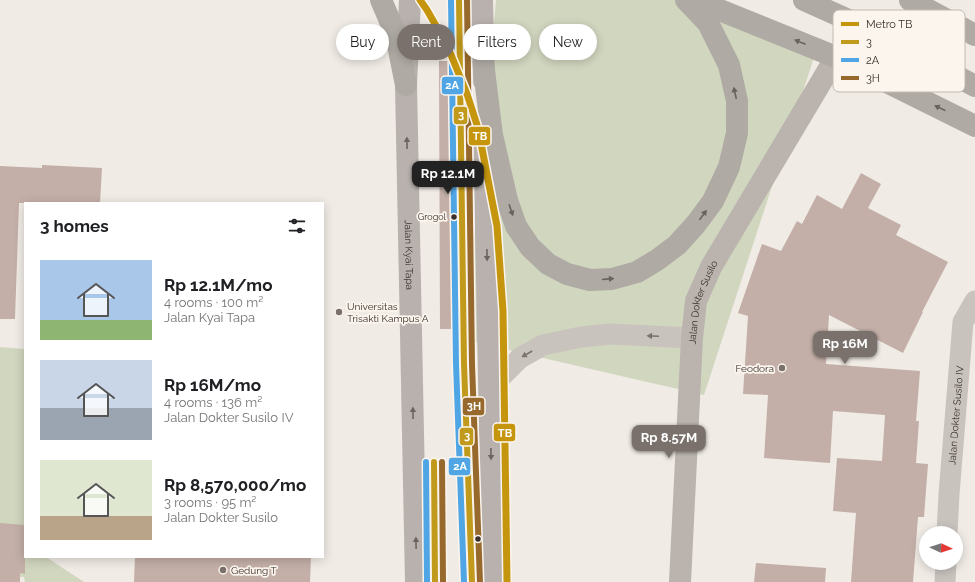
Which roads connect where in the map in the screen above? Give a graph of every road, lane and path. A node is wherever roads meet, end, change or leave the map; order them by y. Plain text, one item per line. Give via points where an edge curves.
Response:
1 (381, 0) edge
2 (410, 0) edge
3 (482, 0) edge
4 (686, 0) edge
5 (695, 0) edge
6 (804, 0) edge
7 (910, 0) edge
8 (719, 6) edge
9 (929, 10) edge
10 (833, 13) edge
11 (965, 30) edge
12 (975, 35) edge
13 (833, 56) edge
14 (483, 62) junction
15 (833, 62) edge
16 (965, 81) edge
17 (406, 85) junction
18 (975, 86) edge
19 (907, 92) edge
20 (975, 126) edge
21 (975, 301) edge
22 (969, 325) edge
23 (692, 338) junction
24 (490, 389) junction
25 (947, 526) edge
26 (945, 570) edge
27 (416, 582) edge
28 (493, 582) edge
29 (680, 582) edge
30 (944, 582) edge

1 - 17 highway via 396,35
2 - 17 main road, Jalan Kyai Tapa
3 - 14 main road
14 -> 4 highway via 499,170 516,226 530,248 548,264 568,274 590,280 612,279 637,272 677,244 713,201 729,167 737,132 737,101 729,65 708,23
5 - 8 highway
6 - 10 highway
7 - 9 highway
13 -> 8 highway
11 - 12 highway
14 -> 24 main road
15 - 23 street, Jalan Dokter Susilo via 711,267 696,301
16 - 18 highway
27 -> 17 main road, Jalan Kyai Tapa
20 -> 19 highway
21 - 22 street, Jalan Dokter Susilo IV
22 - 25 street, Jalan Dokter Susilo IV
23 -> 24 street via 610,334 543,345 520,358
23 - 29 street, Jalan Dokter Susilo
24 -> 28 main road
26 - 30 street

